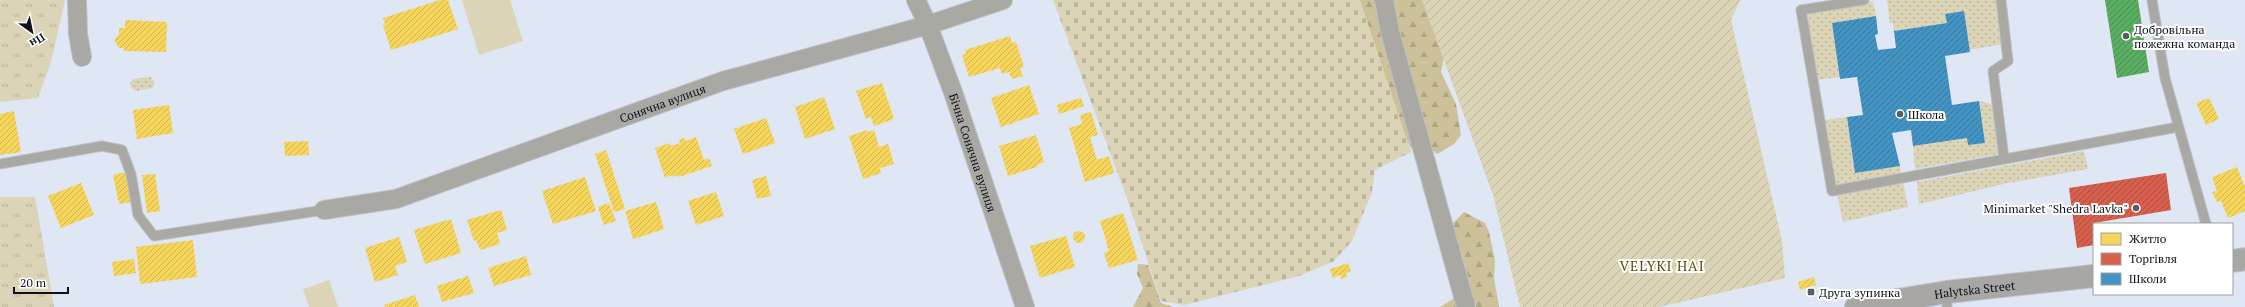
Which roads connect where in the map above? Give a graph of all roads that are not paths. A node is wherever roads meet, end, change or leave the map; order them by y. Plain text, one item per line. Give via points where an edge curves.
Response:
1 (77, 0) edge
2 (916, 0) edge
3 (1003, 0) edge
4 (1384, 0) edge
5 (1864, 0) edge
6 (2001, 0) edge
7 (2152, 0) edge
8 (928, 25) junction
9 (82, 57) dead end
10 (2178, 127) junction
11 (2004, 159) junction
12 (0, 164) edge
13 (324, 210) joint
14 (2206, 223) edge
15 (2245, 259) edge
16 (2233, 261) edge
17 (2093, 276) edge
18 (1947, 300) edge
19 (1870, 306) edge
20 (1025, 307) edge
21 (1466, 307) edge

1 - 9 street
2 - 8 street, Бічна Сонячна вулиця
3 - 8 street, Сонячна вулиця
4 - 21 street via 1390,32
5 - 11 lane via 1801,10 1832,191
6 - 11 lane via 2008,61 1993,71
7 - 10 lane via 2165,78
8 - 13 street, Сонячна вулиця via 722,80 396,199
8 - 20 street, Бічна Сонячна вулиця
10 - 11 lane
10 - 14 lane
12 - 13 lane via 102,146 122,150 131,174 138,215 154,236
15 - 16 street
17 - 18 street, Halytska Street
18 - 19 street, Halytska Street

